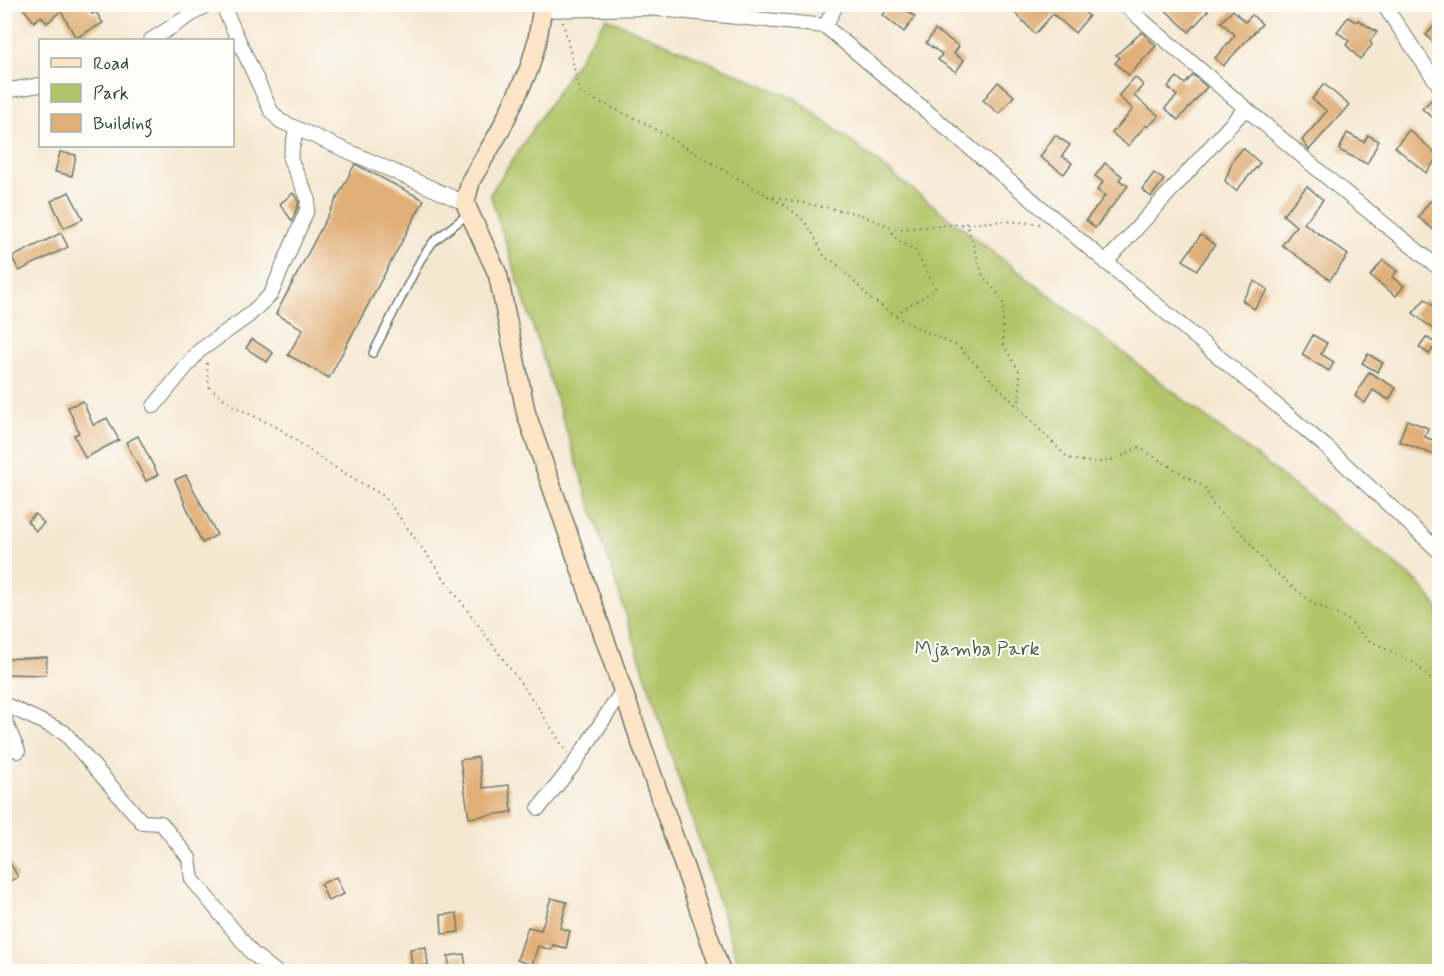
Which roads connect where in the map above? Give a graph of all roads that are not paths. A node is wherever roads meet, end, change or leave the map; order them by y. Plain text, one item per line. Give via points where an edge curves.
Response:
1 (208, 4) edge
2 (222, 4) edge
3 (837, 4) edge
4 (1123, 4) edge
5 (1383, 4) edge
6 (548, 8) edge
7 (825, 26) junction
8 (153, 39) edge
9 (39, 85) edge
10 (1440, 87) edge
11 (4, 91) edge
12 (1245, 109) junction
13 (296, 130) junction
14 (467, 209) junction
15 (1107, 261) junction
16 (1440, 269) edge
17 (373, 353) dead end
18 (154, 406) dead end
19 (1440, 552) edge
20 (623, 690) junction
21 (4, 704) edge
22 (4, 719) edge
23 (18, 751) dead end
24 (539, 807) dead end
25 (276, 972) edge
26 (721, 972) edge

1 - 8 street
2 - 13 street via 272,111
3 - 7 street
4 - 12 street
5 - 10 street
6 - 7 street via 648,8
6 - 14 main road via 518,95 480,161
7 - 15 street
9 - 11 street
12 - 15 street
12 - 16 street
13 - 14 street via 315,135
13 - 18 street via 290,159 308,198 303,221 271,294 248,316 205,345
14 - 17 lane via 421,259
14 - 20 main road via 498,275 526,414
15 - 19 street via 1325,446
20 - 24 street
20 - 26 main road
21 - 25 street via 64,732 142,822 161,823 189,858 192,879 252,953
22 - 23 street

